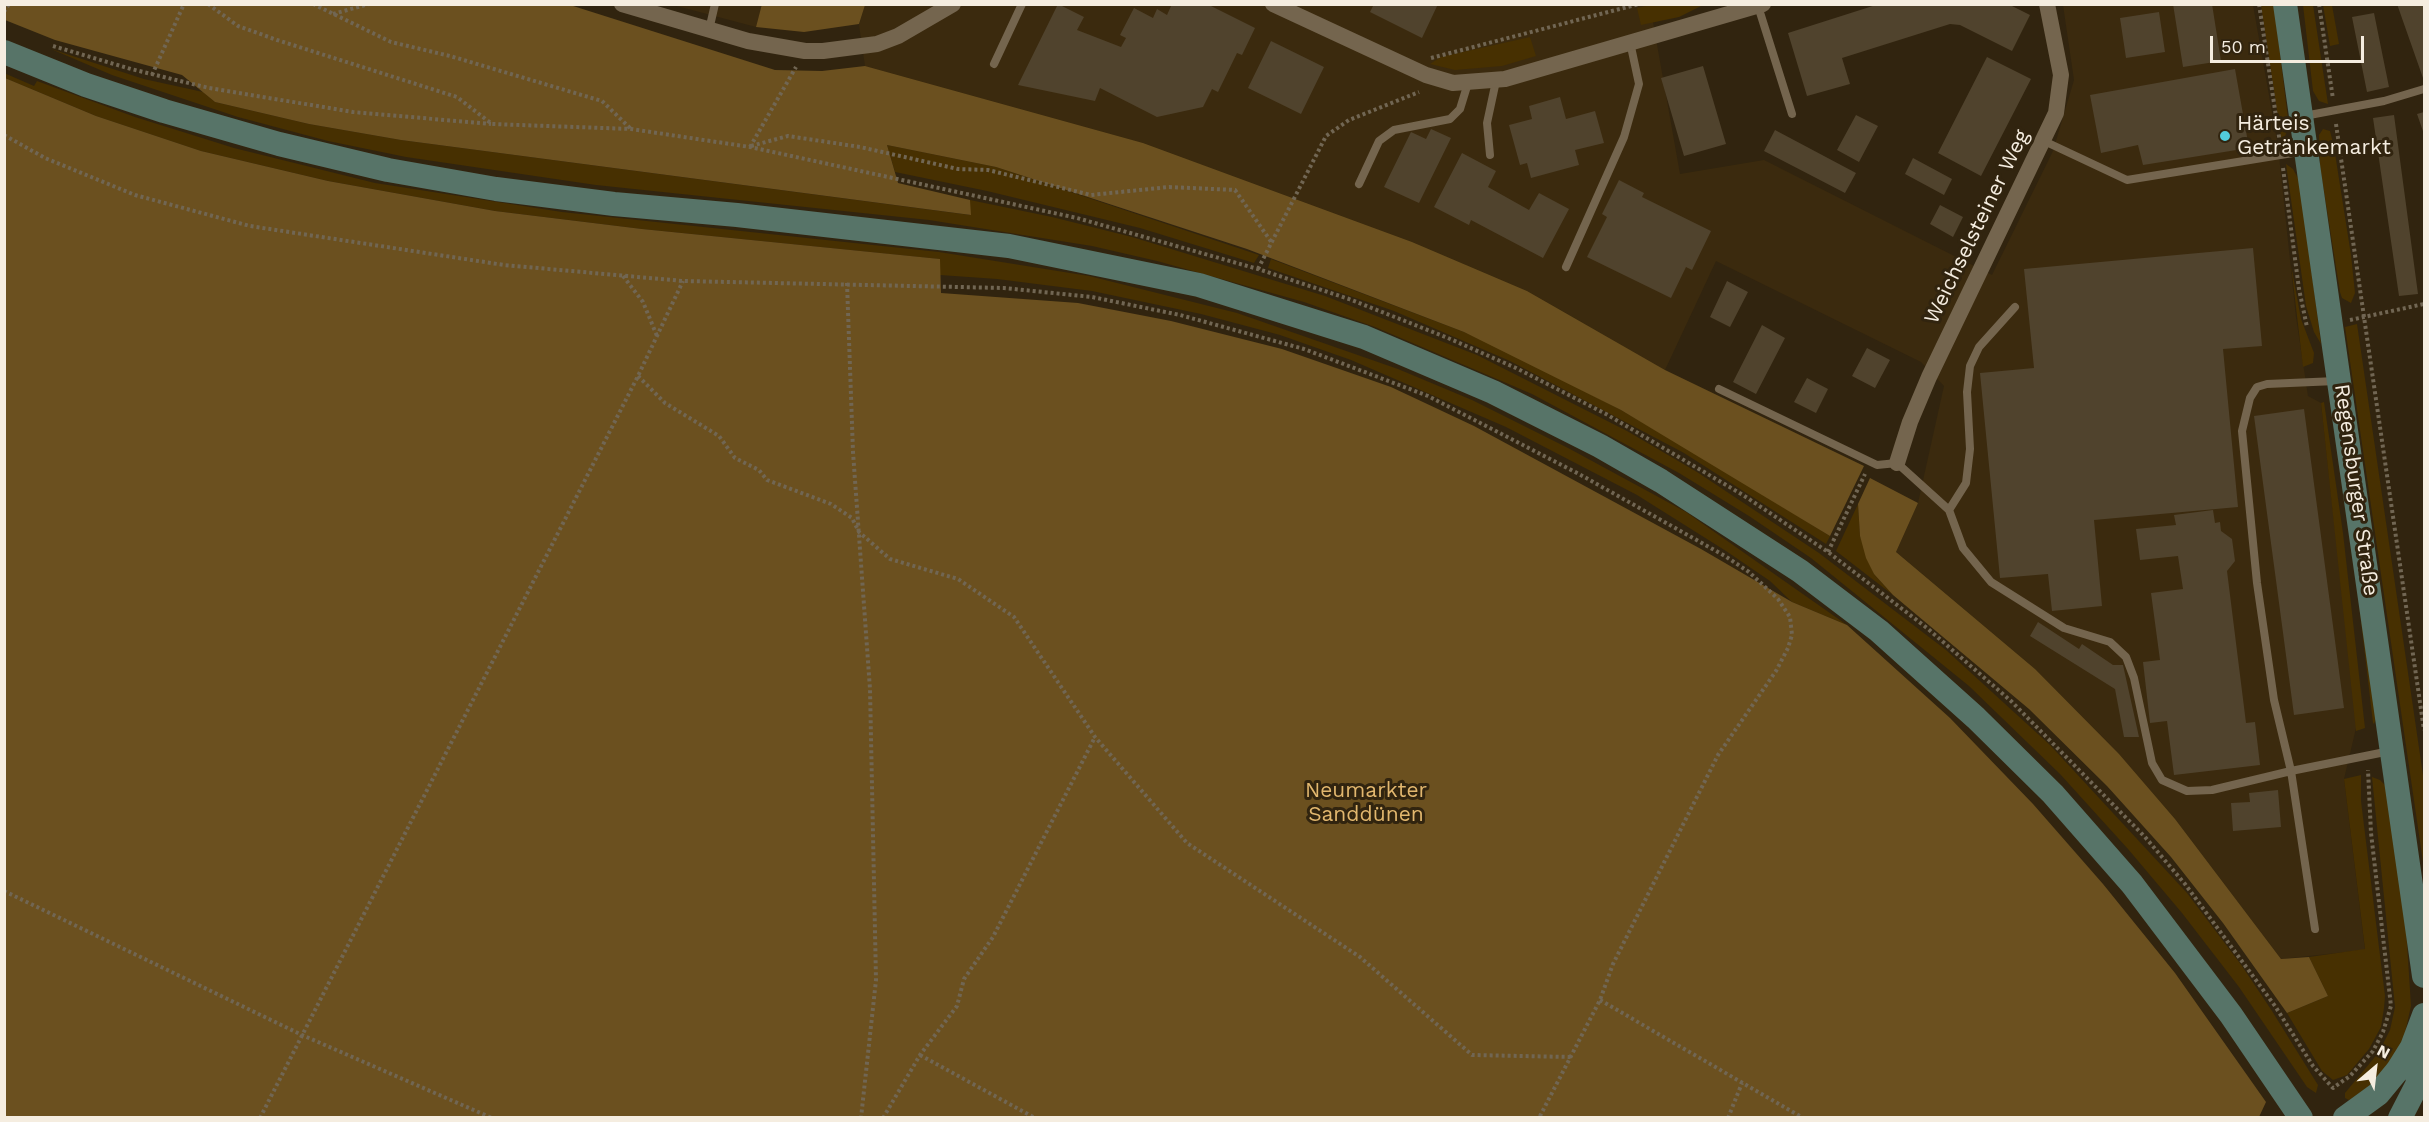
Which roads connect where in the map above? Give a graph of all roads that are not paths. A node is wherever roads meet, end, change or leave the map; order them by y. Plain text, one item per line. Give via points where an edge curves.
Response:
1 (622, 4) edge
2 (715, 4) edge
3 (953, 4) edge
4 (1022, 4) edge
5 (1273, 4) edge
6 (2047, 4) edge
7 (2285, 4) edge
8 (1761, 5) edge
9 (1732, 8) edge
10 (709, 31) junction
11 (1630, 41) junction
12 (4, 52) edge
13 (994, 64) dead end
14 (1496, 81) junction
15 (1468, 83) junction
16 (2424, 89) edge
17 (1792, 114) dead end
18 (2301, 117) junction
19 (2043, 141) junction
20 (2307, 151) junction
21 (1490, 155) dead end
22 (1359, 184) dead end
23 (1566, 267) dead end
24 (2015, 307) dead end
25 (2340, 381) junction
26 (1719, 389) dead end
27 (1897, 463) junction
28 (1949, 510) junction
29 (2394, 750) junction
30 (2291, 771) junction
31 (2315, 929) dead end
32 (2424, 976) edge
33 (2424, 1015) edge
34 (2424, 1020) edge
35 (2424, 1026) edge
36 (2424, 1039) edge
37 (2404, 1114) edge
38 (2301, 1118) edge
39 (2345, 1118) edge

1 - 10 street
2 - 10 lane
3 - 10 street via 898,36 850,49 805,51
4 - 13 lane
5 - 15 street via 1404,66 1445,82
6 - 19 street, Weichselsteiner Weg via 2061,75 2056,112
7 - 18 main road, Regensburger Straße
8 - 9 street
8 - 17 lane
9 - 11 street
11 - 14 street
11 - 23 lane via 1639,84 1630,116
12 - 38 main road via 153,107 279,144 388,170 614,204 1009,246 1200,285 1364,337 1493,392 1630,463 1791,564 1879,632 1976,718 2060,802 2132,884 2218,997
14 - 15 street
14 - 21 lane via 1487,123
15 - 22 lane via 1460,109 1450,119 1394,130 1380,141
16 - 18 lane
18 - 20 main road, Regensburger Straße
19 - 20 lane via 2127,180
19 - 27 street, Weichselsteiner Weg via 1925,386
20 - 25 main road, Regensburger Straße
24 - 28 lane via 1979,347 1970,366 1966,483
25 - 29 main road, Regensburger Straße
25 - 30 lane via 2257,387 2250,398 2242,431 2258,595 2274,700
26 - 27 lane via 1871,462 1882,466
27 - 28 lane
28 - 30 lane via 1963,548 1991,582 2064,628 2110,642 2126,657 2152,764 2162,780 2187,791 2212,790
29 - 30 lane
29 - 32 main road, Regensburger Straße
30 - 31 lane
33 - 34 main road
34 - 35 main road
34 - 39 main road via 2407,1058 2387,1084
36 - 37 main road via 2421,1068

